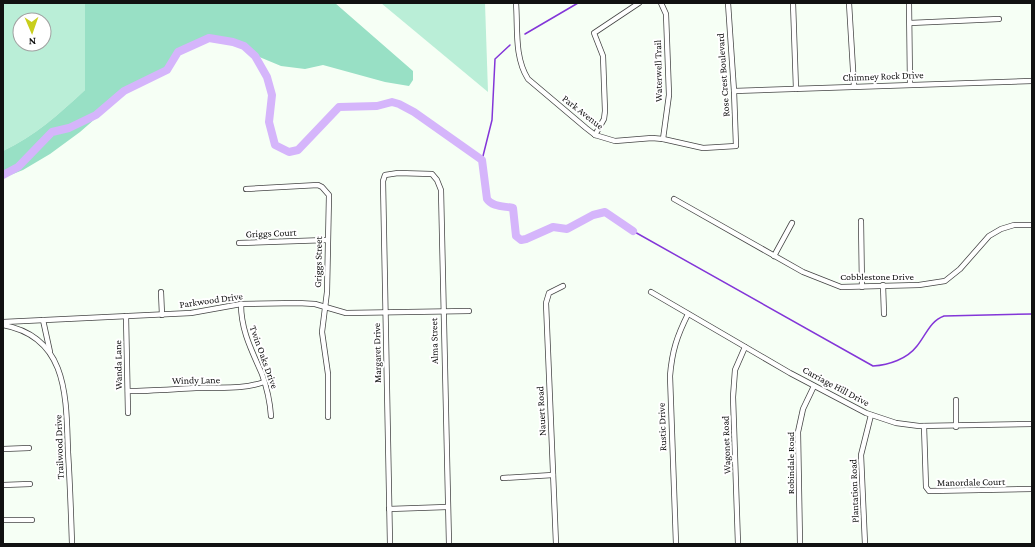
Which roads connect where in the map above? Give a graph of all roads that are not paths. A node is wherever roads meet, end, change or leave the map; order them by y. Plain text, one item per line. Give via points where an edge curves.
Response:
1 (516, 3) edge
2 (639, 3) edge
3 (661, 3) edge
4 (728, 3) edge
5 (793, 3) edge
6 (849, 3) edge
7 (909, 3) edge
8 (1000, 19) dead end
9 (910, 23) junction
10 (1032, 81) edge
11 (910, 84) junction
12 (854, 86) junction
13 (796, 89) junction
14 (734, 91) junction
15 (595, 135) junction
16 (663, 139) junction
17 (736, 146) joint
18 (398, 173) joint
19 (246, 189) dead end
20 (674, 199) dead end
21 (861, 221) dead end
22 (792, 223) dead end
23 (1032, 225) edge
24 (327, 240) junction
25 (239, 243) dead end
26 (774, 256) junction
27 (883, 285) junction
28 (562, 286) dead end
29 (862, 287) junction
30 (161, 292) dead end
31 (651, 292) dead end
32 (241, 304) junction
33 (325, 307) junction
34 (443, 311) junction
35 (468, 311) dead end
36 (386, 313) junction
37 (688, 314) junction
38 (884, 314) dead end
39 (162, 315) junction
40 (126, 316) junction
41 (43, 320) junction
42 (3, 323) edge
43 (745, 347) junction
44 (50, 353) junction
45 (264, 382) junction
46 (814, 386) junction
47 (128, 391) junction
48 (956, 400) dead end
49 (128, 413) dead end
50 (871, 415) junction
51 (271, 416) dead end
52 (328, 417) dead end
53 (1032, 424) edge
54 (924, 426) junction
55 (956, 427) junction
56 (29, 448) dead end
57 (3, 449) edge
58 (553, 475) junction
59 (503, 478) dead end
60 (30, 484) dead end
61 (3, 485) edge
62 (1032, 489) edge
63 (447, 507) junction
64 (389, 509) junction
65 (3, 520) edge
66 (32, 520) dead end
67 (72, 544) edge
68 (390, 544) edge
69 (449, 544) edge
70 (556, 544) edge
71 (676, 544) edge
72 (738, 544) edge
73 (800, 544) edge
74 (865, 544) edge

1 - 15 street, Park Avenue via 519,60 522,70 528,79
2 - 15 street via 594,33 603,56 605,111
3 - 16 street, Waterwell Trail via 666,14 669,95
4 - 14 street, Rose Crest Boulevard
5 - 13 street
6 - 12 street
7 - 9 street
8 - 9 street
9 - 11 street
10 - 11 street, Chimney Rock Drive
11 - 12 street, Chimney Rock Drive
12 - 13 street, Chimney Rock Drive
13 - 14 street, Chimney Rock Drive
14 - 17 street, Rose Crest Boulevard
15 - 16 street, Park Avenue via 615,141
16 - 17 street, Park Avenue via 703,148
18 - 34 street, Alma Street via 432,174 439,184
18 - 36 street, Margaret Drive via 385,175 383,181
19 - 24 street, Griggs Street via 318,185 322,187 329,195
20 - 26 street, Cobblestone Drive
21 - 29 street
22 - 26 street
23 - 27 street, Cobblestone Drive via 1014,225 989,236 960,270 945,281 919,285
24 - 25 street, Griggs Court
24 - 33 street, Griggs Street
26 - 29 street, Cobblestone Drive via 827,283 841,287
27 - 29 street, Cobblestone Drive
27 - 38 street
28 - 58 street, Nauert Road via 549,293 546,303
30 - 39 street
31 - 37 street, Carriage Hill Drive
32 - 33 street, Parkwood Drive via 298,303
32 - 39 street, Parkwood Drive via 191,314
32 - 45 street, Twin Oaks Drive via 243,329
33 - 36 street, Parkwood Drive via 346,313
33 - 52 street, Griggs Street via 322,332 328,374
34 - 35 street, Parkwood Drive
34 - 36 street, Parkwood Drive
34 - 63 street, Alma Street
36 - 64 street, Margaret Drive
37 - 43 street, Carriage Hill Drive
37 - 71 street, Rustic Drive via 671,354
39 - 40 street, Parkwood Drive
40 - 41 street, Parkwood Drive
40 - 47 street, Wanda Lane
41 - 42 street, Parkwood Drive
41 - 44 street, Trailwood Drive
42 - 44 street, Trailwood Drive via 27,333
43 - 46 street, Carriage Hill Drive
43 - 72 street, Wagonet Road via 735,370 733,397
44 - 67 street, Trailwood Drive via 59,368 67,404
45 - 47 street, Windy Lane via 226,389
45 - 51 street, Twin Oaks Drive
46 - 50 street, Carriage Hill Drive
46 - 73 street, Robindale Road via 803,409 798,432
47 - 49 street, Wanda Lane
48 - 55 street
50 - 54 street, Carriage Hill Drive via 896,423
50 - 74 street, Plantation Road via 861,455
53 - 55 street, Carriage Hill Drive
54 - 55 street, Carriage Hill Drive
54 - 62 street, Manordale Court via 926,487 929,491
56 - 57 street
58 - 59 street
58 - 70 street, Nauert Road
60 - 61 street
63 - 64 street
63 - 69 street, Alma Street
64 - 68 street, Margaret Drive
65 - 66 street

